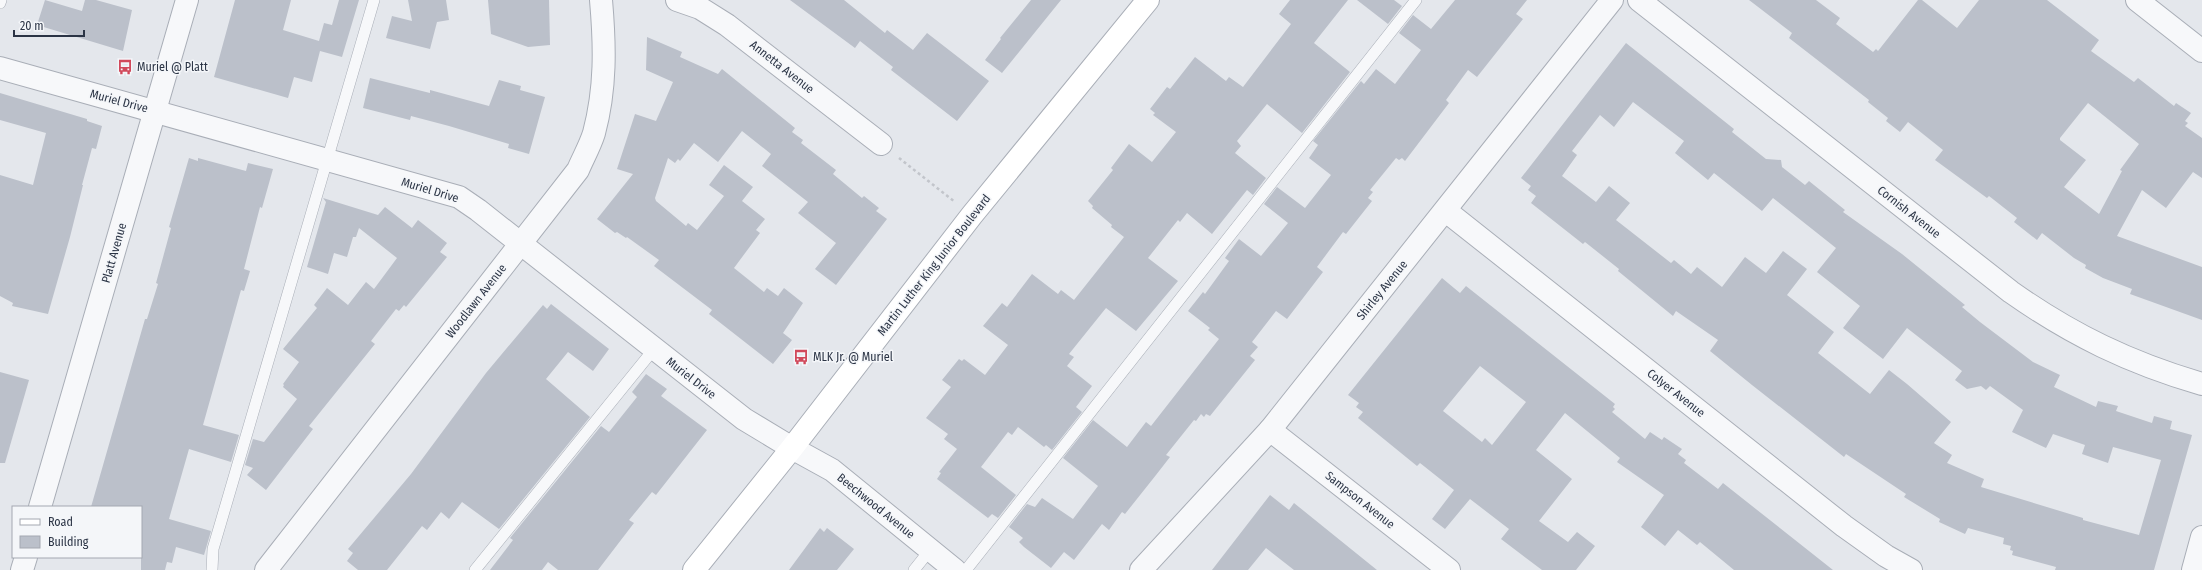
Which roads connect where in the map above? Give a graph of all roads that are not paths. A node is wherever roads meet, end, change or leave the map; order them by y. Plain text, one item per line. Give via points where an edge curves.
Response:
1 (1, 0) edge
2 (187, 0) edge
3 (374, 0) edge
4 (601, 0) edge
5 (677, 0) edge
6 (1148, 0) edge
7 (1416, 0) edge
8 (1612, 0) edge
9 (1639, 0) edge
10 (2137, 0) edge
11 (0, 3) edge
12 (2202, 51) edge
13 (0, 68) edge
14 (155, 111) junction
15 (881, 144) road end
16 (327, 160) junction
17 (1446, 211) junction
18 (521, 244) junction
19 (654, 349) junction
20 (2202, 384) edge
21 (1270, 430) junction
22 (792, 448) junction
23 (40, 506) edge
24 (2202, 537) edge
25 (930, 550) junction
26 (26, 558) edge
27 (22, 570) edge
28 (212, 570) edge
29 (266, 570) edge
30 (475, 570) edge
31 (694, 570) edge
32 (914, 570) edge
33 (955, 570) edge
34 (966, 570) edge
35 (1141, 570) edge
36 (1449, 570) edge
37 (1910, 570) edge
38 (2193, 570) edge

1 - 11 lane
2 - 14 street, Platt Avenue
3 - 16 lane
4 - 18 street, Woodlawn Avenue via 605,54 602,95 593,134 578,170
5 - 15 street, Annetta Avenue via 700,8 727,25
6 - 22 main road, Martin Luther King Junior Boulevard via 972,215
7 - 34 lane
8 - 17 street, Shirley Avenue
9 - 20 street, Cornish Avenue via 2041,314 2078,336 2122,357
10 - 12 street
13 - 14 street, Muriel Drive
14 - 16 street, Muriel Drive
14 - 23 street, Platt Avenue
16 - 18 street, Muriel Drive via 459,197
16 - 28 lane via 213,549
17 - 21 street, Shirley Avenue
17 - 37 street, Colyer Avenue via 1844,526
18 - 19 street, Muriel Drive
18 - 29 street, Woodlawn Avenue
19 - 22 street, Muriel Drive via 744,419
19 - 30 lane
21 - 35 street, Shirley Avenue
21 - 36 street, Sampson Avenue
22 - 25 street, Beechwood Avenue via 832,470
22 - 31 main road, Martin Luther King Junior Boulevard
24 - 38 street
25 - 32 lane
25 - 33 street, Beechwood Avenue
26 - 27 street

